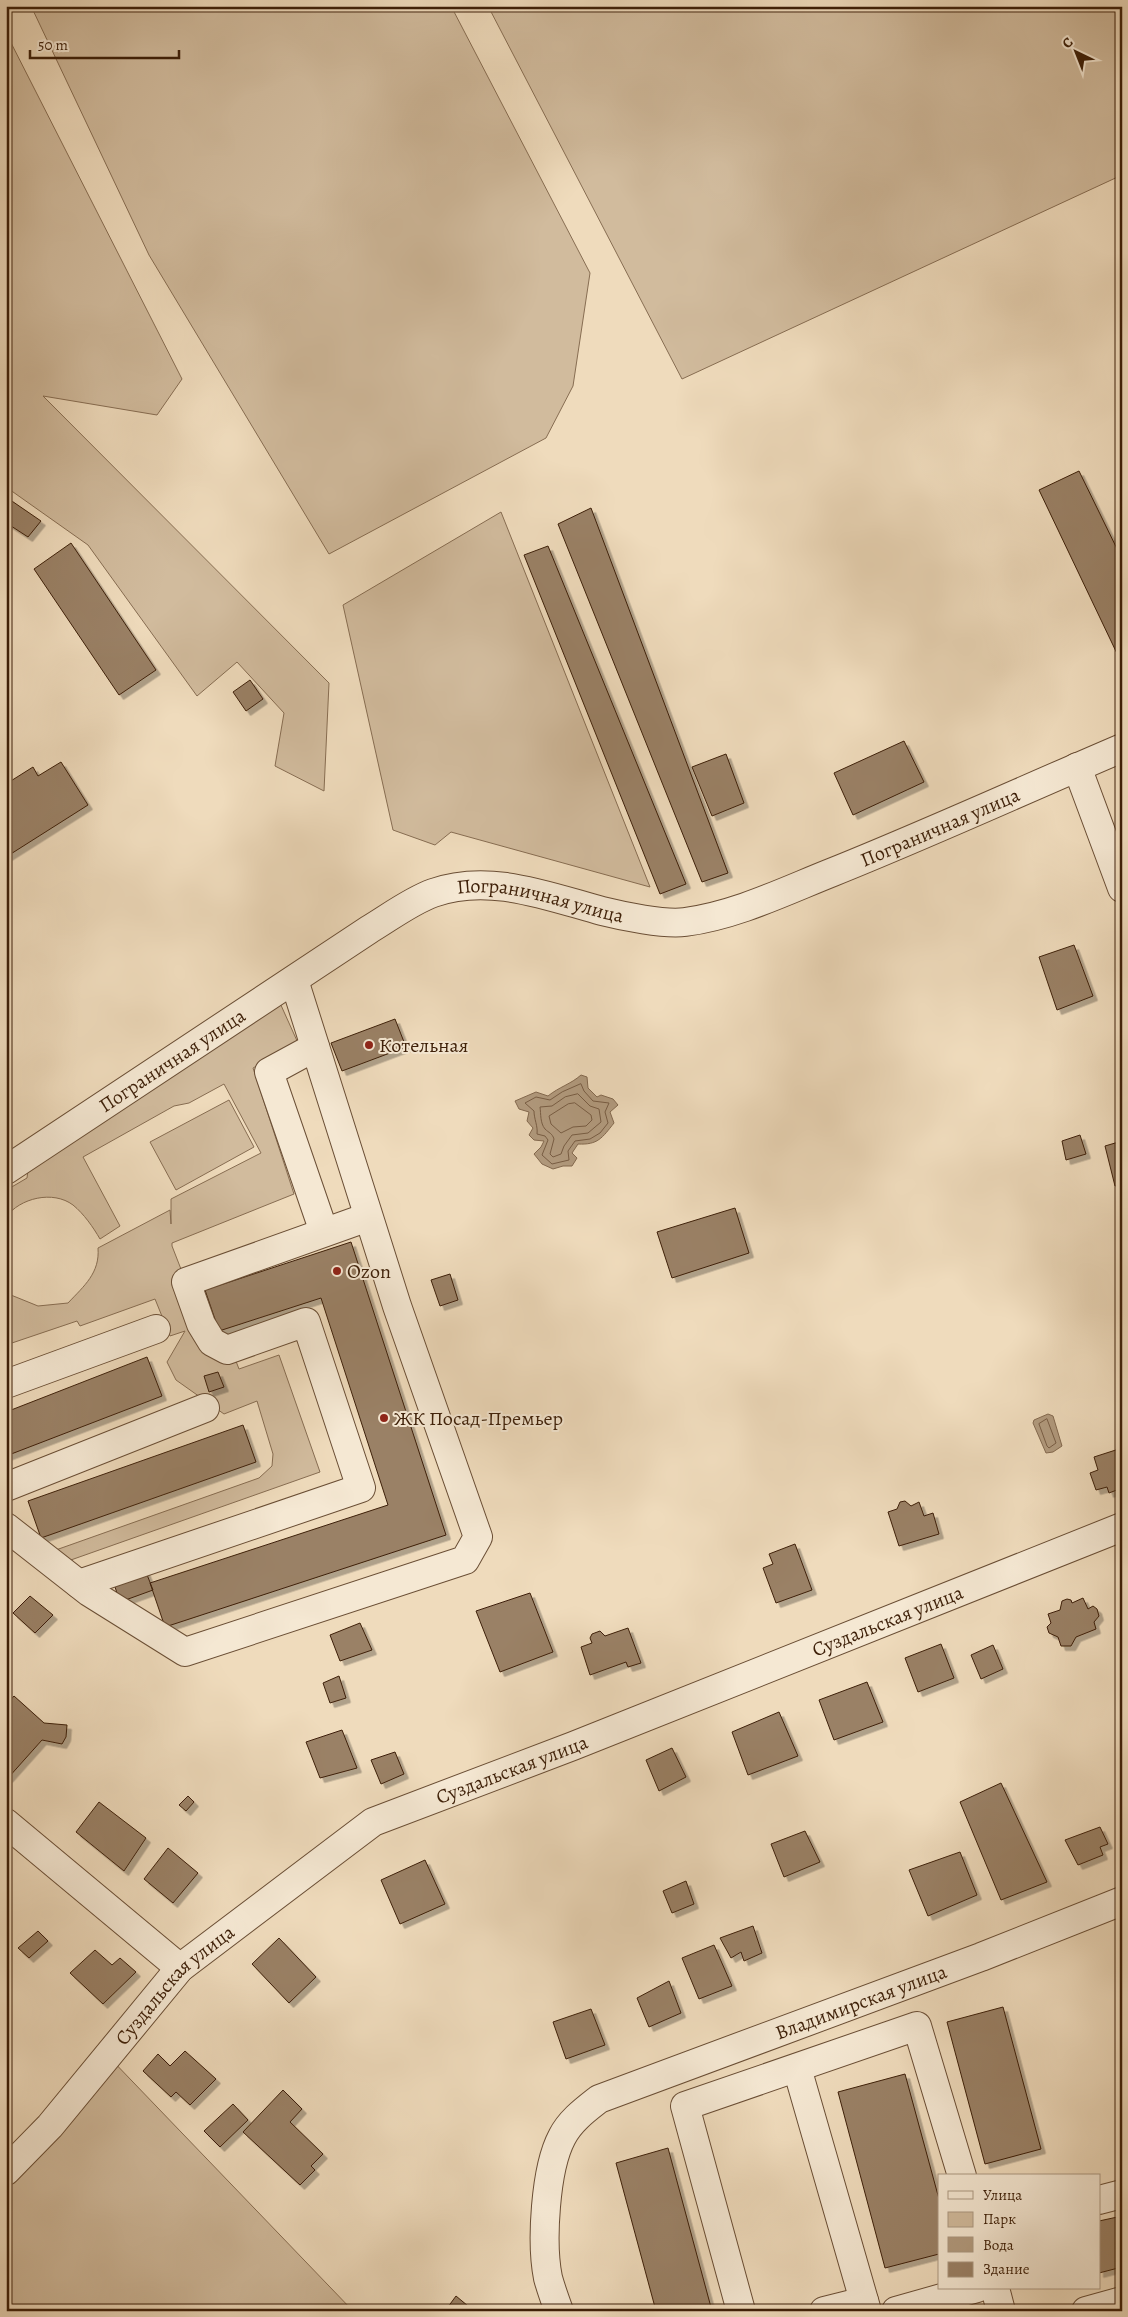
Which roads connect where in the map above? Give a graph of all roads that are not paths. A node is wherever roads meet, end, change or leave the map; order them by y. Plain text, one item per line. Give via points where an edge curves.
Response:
1 (1122, 748) edge
2 (1077, 767) junction
3 (1122, 888) edge
4 (294, 980) junction
5 (315, 1046) junction
6 (6, 1170) edge
7 (368, 1217) junction
8 (324, 1232) junction
9 (156, 1329) dead end
10 (6, 1384) edge
11 (205, 1408) dead end
12 (6, 1487) edge
13 (6, 1527) edge
14 (1122, 1528) edge
15 (79, 1584) junction
16 (6, 1823) edge
17 (1122, 1901) edge
18 (180, 1968) junction
19 (797, 2068) junction
20 (6, 2171) edge
21 (961, 2174) edge
22 (1122, 2194) edge
23 (1100, 2200) edge
24 (970, 2290) edge
25 (996, 2290) edge
26 (1122, 2301) edge
27 (866, 2306) edge
28 (559, 2311) edge
29 (741, 2311) edge
30 (824, 2311) edge
31 (896, 2311) edge
32 (1001, 2311) edge
33 (1086, 2311) edge

1 - 2 street, Пограничная улица
2 - 3 street
2 - 4 street, Пограничная улица via 743,908 683,923 623,917 516,888 483,884 457,887 409,905
4 - 5 street
4 - 6 street, Пограничная улица
5 - 7 street
5 - 8 street via 270,1072
7 - 8 street
7 - 15 street via 478,1537 464,1560 185,1652
8 - 15 street via 186,1282 201,1324 212,1342 227,1350 306,1322 360,1488
9 - 10 street
11 - 12 street
13 - 15 street
14 - 18 street, Суздальская улица via 373,1822
16 - 18 street
17 - 28 street, Владимирская улица via 599,2099 579,2115 562,2137 549,2175 545,2223 548,2276
18 - 20 street, Суздальская улица via 50,2126
19 - 21 street via 918,2026
19 - 27 street
19 - 29 street via 685,2106
22 - 23 street
24 - 31 street
25 - 32 street
26 - 33 street
27 - 30 street

